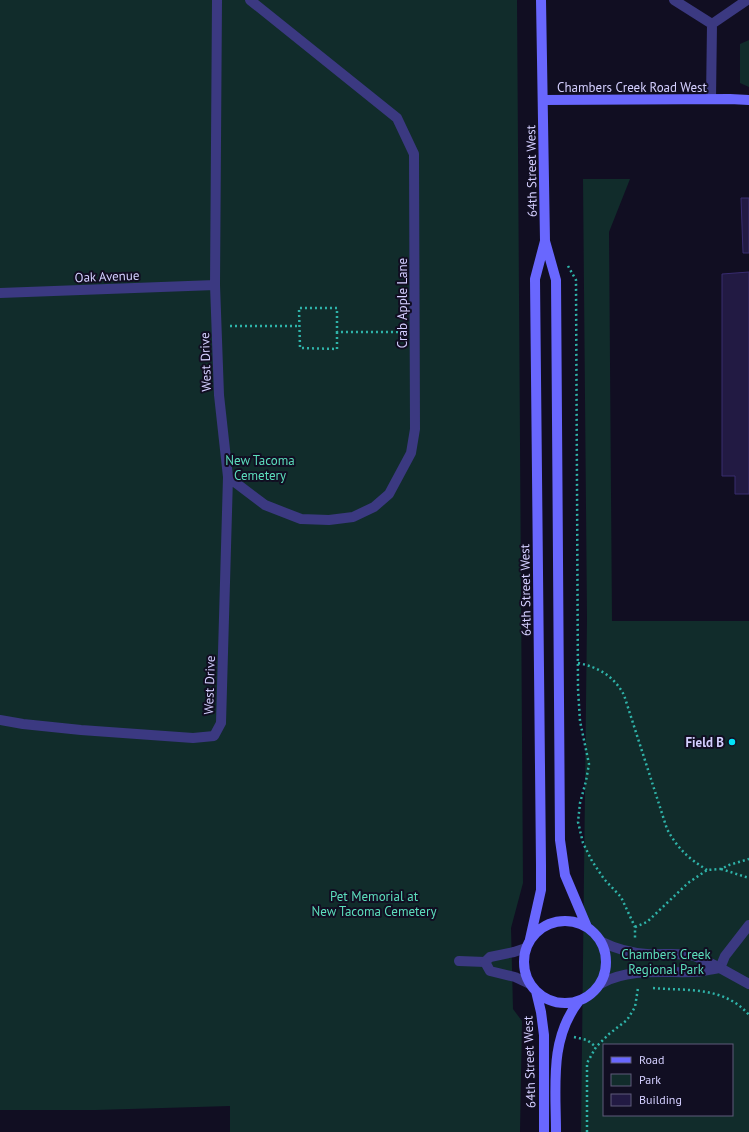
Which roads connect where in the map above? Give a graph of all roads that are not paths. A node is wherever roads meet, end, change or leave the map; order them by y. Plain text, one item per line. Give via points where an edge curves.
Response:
1 (217, 0) edge
2 (250, 0) edge
3 (541, 0) edge
4 (674, 0) edge
5 (747, 0) edge
6 (712, 24) junction
7 (711, 99) junction
8 (543, 100) junction
9 (749, 100) edge
10 (545, 241) junction
11 (215, 285) junction
12 (0, 293) edge
13 (228, 477) junction
14 (0, 720) edge
15 (749, 925) edge
16 (587, 927) junction
17 (602, 942) junction
18 (528, 944) junction
19 (458, 961) dead end
20 (485, 962) junction
21 (720, 968) junction
22 (602, 983) junction
23 (749, 984) edge
24 (533, 988) junction
25 (579, 1001) junction
26 (544, 1132) edge
27 (556, 1132) edge

1 - 11 street, West Drive
2 - 13 street, Crab Apple Lane via 397,118 414,154 415,430 411,453 389,494 374,507 353,517 329,520 301,519 265,505
3 - 8 street, Chambers Creek Road West
4 - 6 street
5 - 6 street
6 - 7 street
7 - 8 street, Chambers Creek Road West
7 - 9 street, Chambers Creek Road West
8 - 10 street, 64th Street West
10 - 16 street, 64th Street West via 556,280 560,840 565,875
10 - 18 street, 64th Street West via 535,279 541,890
11 - 12 street, Oak Avenue
11 - 13 street, West Drive via 219,395
13 - 14 street, West Drive via 221,723 214,736 193,738 81,730
15 - 21 street via 725,956
16 - 17 street
16 - 18 street via 569,921 545,926
17 - 21 street via 612,947 648,954 694,956
17 - 22 street via 607,965
18 - 20 street via 514,952 490,956
18 - 24 street via 524,970
19 - 20 street
20 - 24 street via 490,971 515,977
21 - 22 street via 695,972 649,972 610,979
21 - 23 street
22 - 25 street
24 - 25 street via 550,1001 563,1004
24 - 26 street, 64th Street West via 541,1012 544,1035
25 - 27 street, 64th Street West via 571,1011 559,1043

